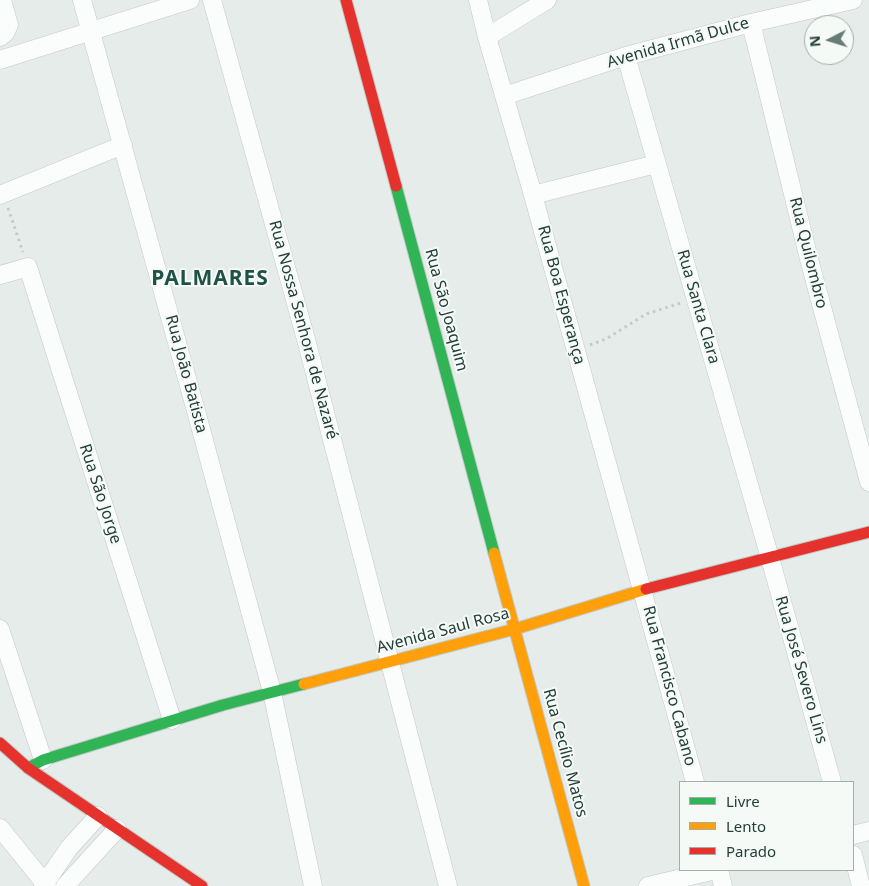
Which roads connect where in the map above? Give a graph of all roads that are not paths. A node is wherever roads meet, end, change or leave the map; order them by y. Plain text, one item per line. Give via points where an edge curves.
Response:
1 (2, 0) edge
2 (82, 0) edge
3 (190, 0) edge
4 (212, 0) edge
5 (346, 0) edge
6 (478, 0) edge
7 (547, 0) edge
8 (853, 0) edge
9 (752, 23) junction
10 (90, 32) junction
11 (0, 37) edge
12 (487, 37) junction
13 (626, 56) junction
14 (0, 60) edge
15 (504, 96) junction
16 (123, 145) junction
17 (656, 164) junction
18 (2, 195) edge
19 (534, 195) junction
20 (0, 275) edge
21 (869, 482) edge
22 (869, 532) edge
23 (770, 558) junction
24 (642, 590) junction
25 (0, 629) edge
26 (515, 629) junction
27 (390, 662) junction
28 (272, 692) junction
29 (172, 720) junction
30 (0, 743) edge
31 (35, 764) junction
32 (695, 781) edge
33 (832, 781) edge
34 (98, 816) junction
35 (0, 828) edge
36 (117, 829) junction
37 (869, 830) edge
38 (854, 835) edge
39 (854, 859) edge
40 (713, 871) edge
41 (717, 871) edge
42 (45, 885) edge
43 (65, 886) edge
44 (202, 886) edge
45 (313, 886) edge
46 (448, 886) edge
47 (584, 886) edge
48 (648, 886) edge
49 (723, 886) edge
50 (861, 886) edge

1 - 11 street via 9,24 6,33
2 - 10 street, Rua João Batista
3 - 10 street
4 - 27 street, Rua Nossa Senhora de Nazaré via 307,343
5 - 26 street, Rua São Joaquim
6 - 12 street, Rua Boa Esperança
7 - 12 street
8 - 9 street, Avenida Irmã Dulce
9 - 13 street, Avenida Irmã Dulce
9 - 21 street, Rua Quilombro via 809,259
10 - 14 street
10 - 16 street, Rua João Batista
12 - 15 street, Rua Boa Esperança
13 - 15 street, Avenida Irmã Dulce
13 - 17 street, Rua Santa Clara
15 - 19 street, Rua Boa Esperança
16 - 18 street
16 - 28 street, Rua João Batista
17 - 19 street
17 - 23 street, Rua Santa Clara
19 - 24 street, Rua Boa Esperança
20 - 29 street, Rua São Jorge via 28,267
22 - 23 street, Avenida Saul Rosa
23 - 24 street, Avenida Saul Rosa
23 - 33 street, Rua José Severo Lins
24 - 26 street, Avenida Saul Rosa
24 - 32 street, Rua Francisco Cabano
25 - 31 street
26 - 27 street, Avenida Saul Rosa
26 - 47 street, Rua Cecílio Matos
27 - 28 street, Avenida Saul Rosa
27 - 46 street, Rua Nossa Senhora de Nazaré
28 - 29 street, Avenida Saul Rosa
28 - 45 street, Rua João Batista
29 - 31 street, Avenida Saul Rosa
30 - 31 street
31 - 34 street
34 - 36 street
34 - 42 street via 69,848
35 - 42 street
36 - 43 street
36 - 44 street
37 - 38 street
39 - 50 street
40 - 48 street
41 - 49 street

